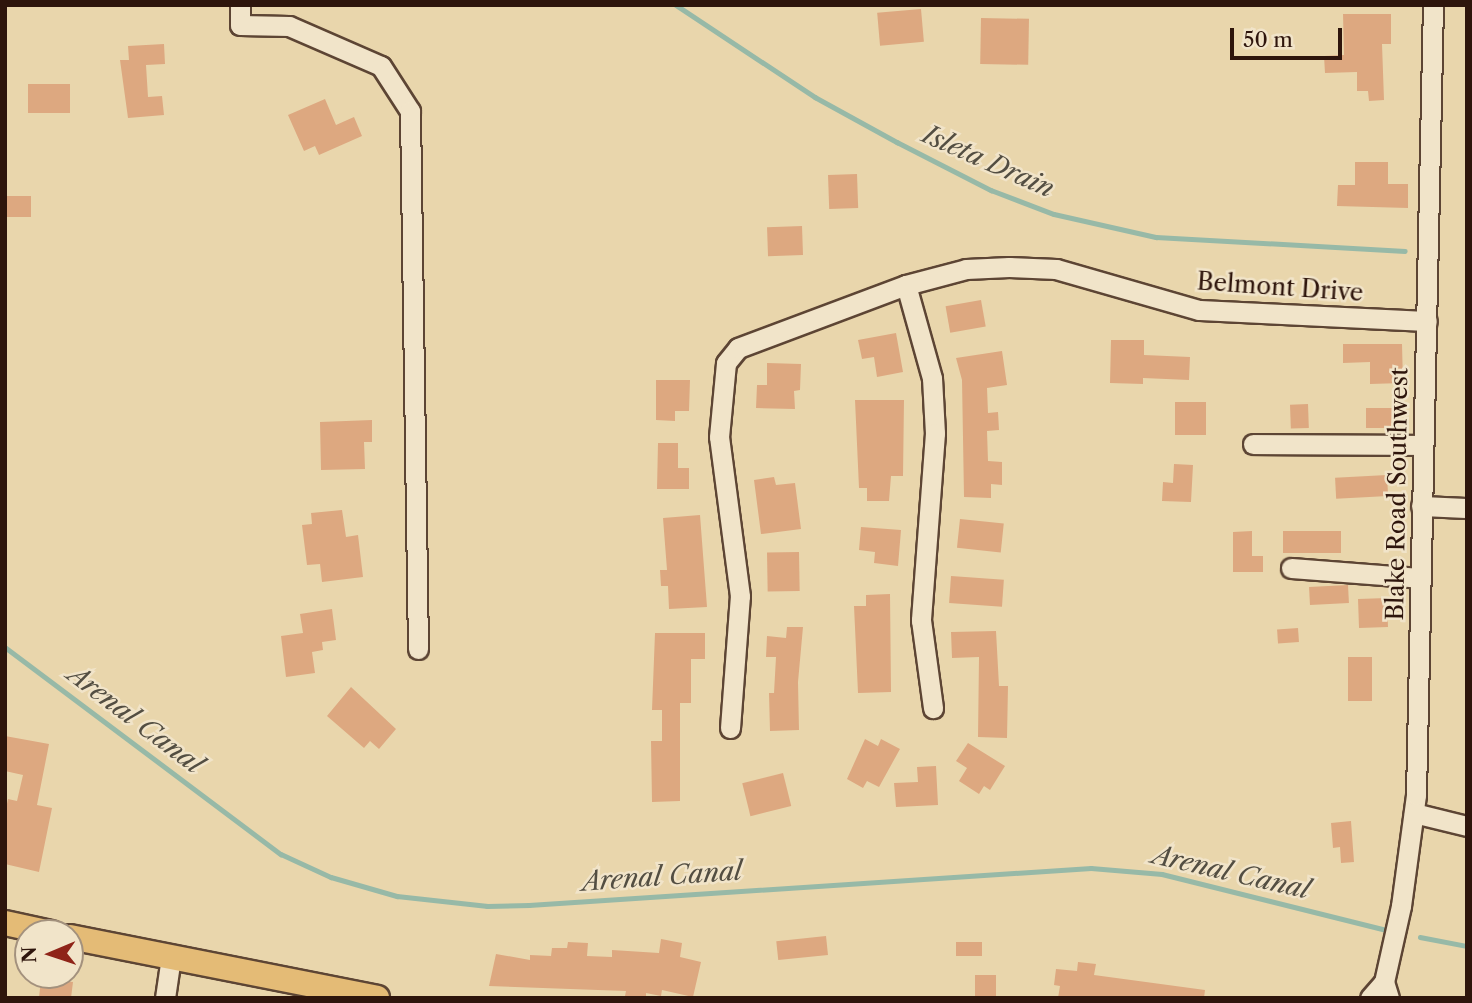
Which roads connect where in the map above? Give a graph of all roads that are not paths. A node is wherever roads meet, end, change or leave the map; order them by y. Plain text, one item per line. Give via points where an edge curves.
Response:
1 (240, 5) edge
2 (1433, 5) edge
3 (906, 285) junction
4 (1427, 321) junction
5 (1253, 444) dead end
6 (1422, 445) junction
7 (1421, 506) junction
8 (1467, 508) edge
9 (1291, 568) dead end
10 (1420, 578) junction
11 (418, 649) dead end
12 (933, 708) dead end
13 (730, 728) dead end
14 (1415, 813) junction
15 (1467, 826) edge
16 (84, 940) edge
17 (171, 957) junction
18 (1387, 990) edge
19 (165, 998) edge
20 (377, 998) edge
21 (1370, 998) edge

1 - 11 street via 240,25 289,26 381,66 410,111
2 - 4 street, Blake Road Southwest
3 - 4 street, Belmont Drive via 966,269 1056,270 1199,310
3 - 12 street via 932,378 935,433 921,620
3 - 13 street, Belmont Drive via 738,348 726,363 719,436 740,596
4 - 6 street, Blake Road Southwest
5 - 6 street
6 - 7 street, Blake Road Southwest
7 - 8 street
7 - 10 street, Blake Road Southwest
9 - 10 street
10 - 14 street, Blake Road Southwest
14 - 15 street
14 - 18 street, Blake Road Southwest
16 - 17 main road
17 - 19 street
17 - 20 main road
18 - 21 street, Blake Road Southwest

